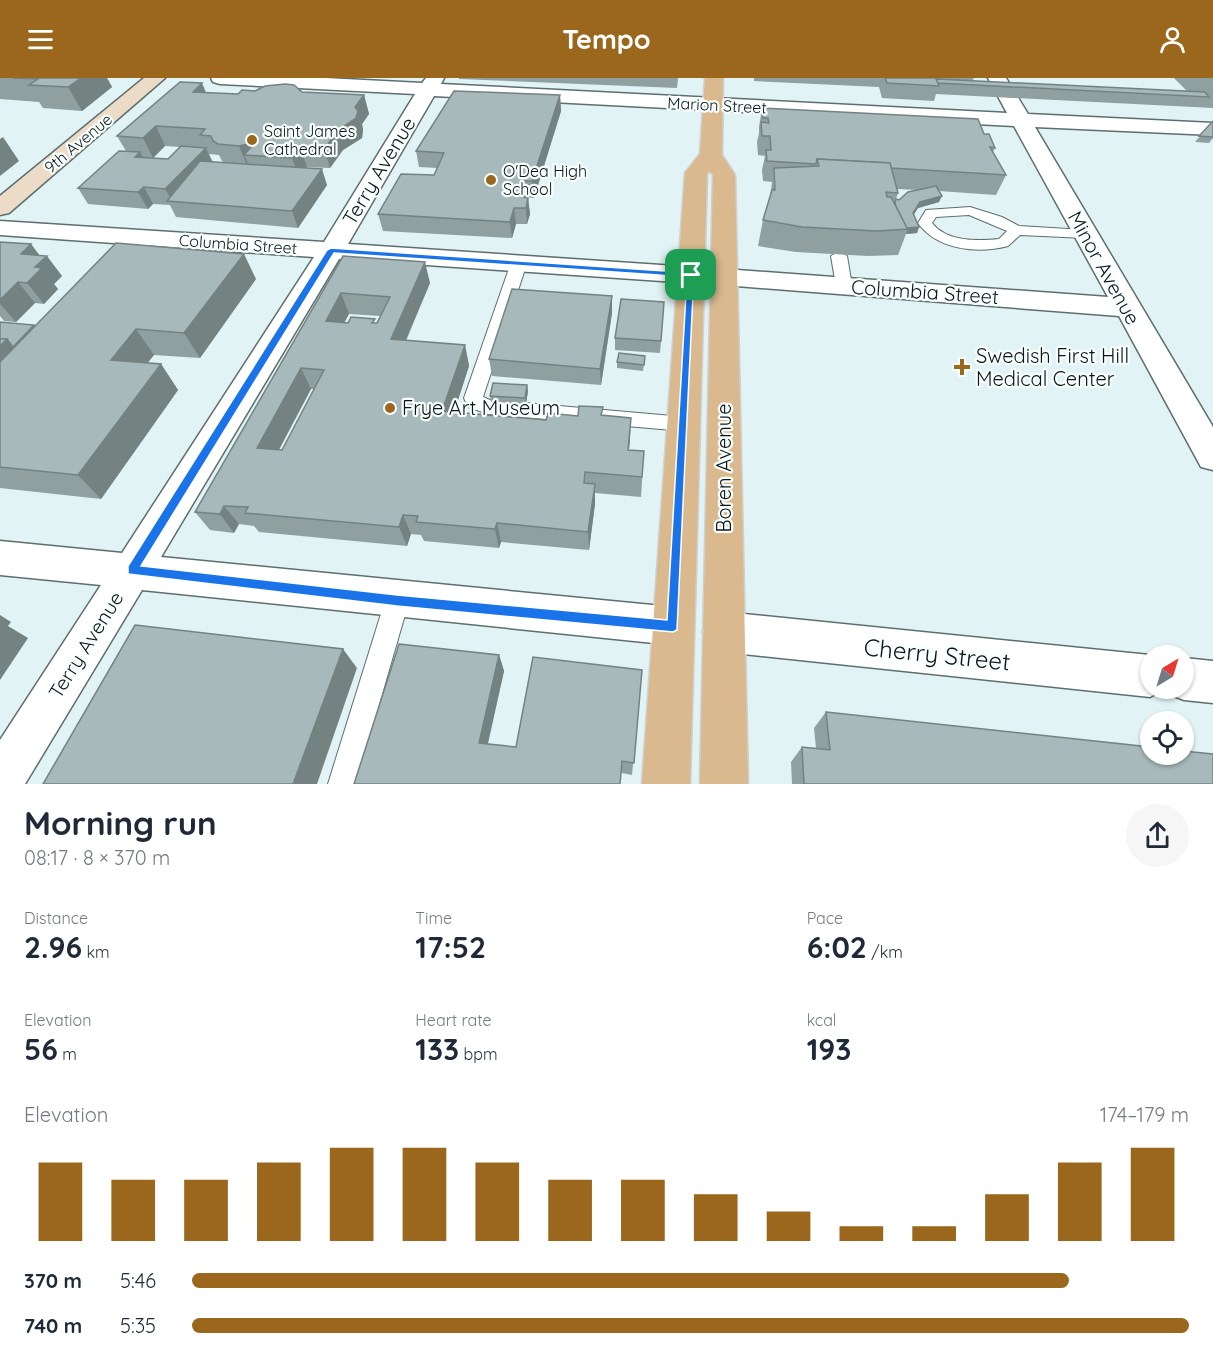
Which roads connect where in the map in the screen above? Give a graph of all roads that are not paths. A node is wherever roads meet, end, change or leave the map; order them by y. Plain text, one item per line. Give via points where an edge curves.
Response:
1 (156, 78) edge
2 (220, 78) edge
3 (714, 78) edge
4 (997, 78) edge
5 (432, 83) edge
6 (713, 105) junction
7 (1020, 120) junction
8 (1213, 129) edge
9 (711, 155) junction
10 (0, 208) edge
11 (0, 228) edge
12 (1016, 230) junction
13 (1085, 234) junction
14 (149, 238) junction
15 (331, 250) junction
16 (839, 256) edge
17 (132, 257) edge
18 (519, 263) junction
19 (691, 275) junction
20 (724, 277) junction
21 (844, 286) junction
22 (1127, 308) junction
23 (684, 424) junction
24 (1213, 457) edge
25 (0, 558) edge
26 (132, 570) junction
27 (397, 601) junction
28 (673, 626) junction
29 (724, 632) junction
30 (1140, 675) edge
31 (1194, 680) edge
32 (1213, 682) edge
33 (0, 782) edge
34 (342, 784) edge
35 (666, 784) edge
36 (723, 784) edge

1 - 10 street, 9th Avenue
2 - 5 street, Marion Street
3 - 6 main road, Boren Avenue
4 - 7 street, Minor Avenue
5 - 6 street, Marion Street
5 - 15 street, Terry Avenue
6 - 7 street, Marion Street
6 - 9 main road, Boren Avenue
7 - 8 street, Marion Street
7 - 13 street, Minor Avenue
9 - 19 main road, Boren Avenue via 696,173
9 - 20 main road, Boren Avenue via 724,175
11 - 14 street, Columbia Street
12 - 12 lane via 970,211 938,211 931,213 925,223 936,236 958,242 1003,243
12 - 13 lane
13 - 22 street, Minor Avenue
14 - 15 street, Columbia Street
14 - 17 lane
15 - 18 street, Columbia Street
15 - 26 street, Terry Avenue
16 - 21 lane
18 - 19 street, Columbia Street
18 - 23 lane via 473,398 475,402 488,407
19 - 23 main road, Boren Avenue
20 - 21 street, Columbia Street
20 - 29 main road, Boren Avenue
21 - 22 street, Columbia Street
22 - 24 street, Minor Avenue
23 - 28 main road, Boren Avenue
25 - 26 street
26 - 27 street
26 - 33 street, Terry Avenue
27 - 28 street
27 - 34 lane
28 - 35 main road, Boren Avenue
29 - 30 street, Cherry Street
29 - 36 main road, Boren Avenue
31 - 32 street

